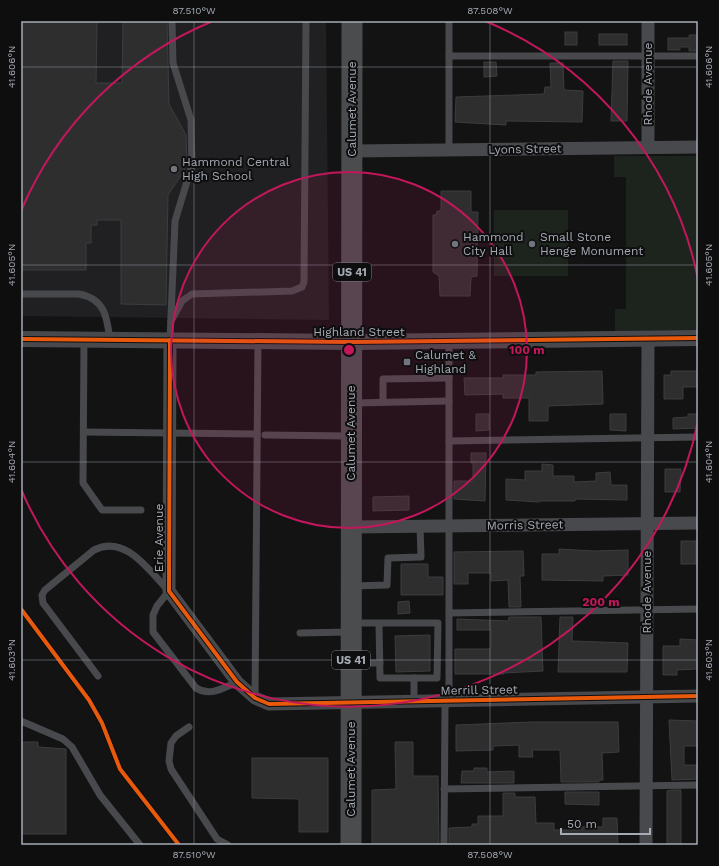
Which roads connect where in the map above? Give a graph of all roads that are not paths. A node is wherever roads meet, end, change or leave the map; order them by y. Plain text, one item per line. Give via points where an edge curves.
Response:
1 (172, 21) edge
2 (306, 21) edge
3 (352, 21) edge
4 (449, 21) edge
5 (648, 21) edge
6 (449, 56) junction
7 (648, 56) junction
8 (698, 56) edge
9 (648, 147) junction
10 (698, 147) edge
11 (449, 150) junction
12 (352, 151) junction
13 (21, 294) edge
14 (172, 321) junction
15 (698, 338) edge
16 (21, 339) edge
17 (648, 339) junction
18 (84, 340) junction
19 (110, 340) junction
20 (170, 340) junction
21 (258, 341) junction
22 (449, 341) junction
23 (352, 342) junction
24 (449, 378) junction
25 (449, 401) junction
26 (383, 402) junction
27 (352, 403) junction
28 (84, 432) junction
29 (170, 433) junction
30 (261, 434) junction
31 (351, 436) junction
32 (698, 436) edge
33 (648, 437) junction
34 (449, 441) junction
35 (141, 510) dead end
36 (647, 523) junction
37 (698, 523) edge
38 (420, 526) junction
39 (449, 526) junction
40 (351, 527) junction
41 (351, 586) junction
42 (169, 591) junction
43 (698, 609) edge
44 (647, 610) junction
45 (449, 613) junction
46 (379, 623) junction
47 (351, 628) junction
48 (300, 633) dead end
49 (351, 663) junction
50 (380, 663) junction
51 (98, 676) dead end
52 (414, 678) junction
53 (237, 682) junction
54 (698, 696) edge
55 (647, 697) junction
56 (258, 700) junction
57 (414, 701) junction
58 (446, 701) junction
59 (351, 702) junction
60 (21, 721) edge
61 (189, 727) dead end
62 (698, 785) edge
63 (646, 786) junction
64 (444, 789) junction
65 (140, 845) edge
66 (228, 845) edge
67 (351, 845) edge
68 (444, 845) edge
69 (646, 845) edge

1 - 14 lane via 173,63 191,120 192,164 175,221
2 - 14 lane via 302,287 292,292 192,294 182,301
3 - 12 main road, Calumet Avenue / US 41
4 - 6 lane
5 - 7 street, Rhode Avenue
6 - 7 lane
6 - 11 lane
7 - 8 lane
7 - 9 street, Rhode Avenue
9 - 10 street, Lyons Street
9 - 11 street, Lyons Street
11 - 12 street, Lyons Street
12 - 23 main road, Calumet Avenue / US 41
13 - 19 lane via 88,295 104,310
14 - 20 lane
15 - 17 street, Highland Street
16 - 18 street, Highland Street
17 - 22 street, Highland Street
17 - 33 street, Rhode Avenue
18 - 19 street, Highland Street
18 - 28 lane
19 - 20 street, Highland Street
20 - 21 street, Highland Street
20 - 29 street, Erie Avenue
21 - 23 street, Highland Street
21 - 30 lane
22 - 23 street, Highland Street
22 - 24 lane
23 - 27 main road, Calumet Avenue / US 41
24 - 25 lane
24 - 26 lane via 383,379
25 - 26 lane
25 - 34 lane
26 - 27 lane
27 - 31 main road, Calumet Avenue / US 41
28 - 29 lane
28 - 35 lane via 83,483 102,510
29 - 30 lane
29 - 42 street, Erie Avenue
30 - 31 lane
30 - 56 lane
31 - 40 main road, Calumet Avenue / US 41
32 - 33 lane
33 - 34 lane
33 - 36 street, Rhode Avenue
34 - 39 lane
36 - 37 street, Morris Street
36 - 39 street, Morris Street
36 - 44 street, Rhode Avenue
38 - 39 street, Morris Street
38 - 40 street, Morris Street
38 - 41 lane via 421,557 388,558 387,584
39 - 45 lane
40 - 41 main road, Calumet Avenue / US 41
41 - 47 main road, Calumet Avenue / US 41
42 - 51 lane via 134,555 123,547 113,545 94,550 45,590 42,595 43,603
42 - 53 street
42 - 53 lane via 152,615 153,632 196,688 202,692 215,691
43 - 44 lane
44 - 45 lane
44 - 55 street, Rhode Avenue
45 - 58 lane via 449,692
46 - 47 lane
46 - 50 lane
46 - 52 lane via 438,623 437,678
47 - 48 lane
47 - 49 main road, Calumet Avenue / US 41
49 - 50 lane
49 - 59 main road, Calumet Avenue / US 41
50 - 52 lane via 380,678
52 - 57 lane
53 - 56 street
54 - 55 street, Merrill Street
55 - 58 street, Merrill Street
55 - 63 street, Rhode Avenue
56 - 59 street, Merrill Street via 269,704
57 - 58 street, Merrill Street
57 - 59 street, Merrill Street
58 - 64 lane
59 - 67 main road, Calumet Avenue / US 41
60 - 65 lane via 63,739 72,747 100,795
61 - 66 lane via 176,736 171,744 168,752 171,769 216,840
62 - 63 lane
63 - 64 lane
63 - 69 street, Rhode Avenue
64 - 68 lane

